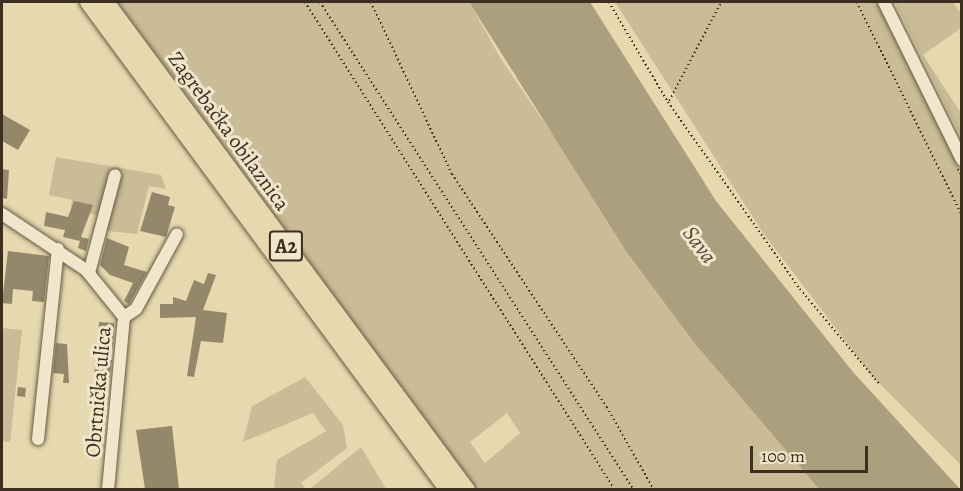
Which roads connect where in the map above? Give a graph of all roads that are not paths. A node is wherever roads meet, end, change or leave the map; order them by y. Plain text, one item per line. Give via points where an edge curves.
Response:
1 (88, 2) edge
2 (106, 2) edge
3 (884, 2) edge
4 (962, 160) edge
5 (115, 175) dead end
6 (2, 214) edge
7 (177, 234) dead end
8 (58, 249) junction
9 (89, 273) junction
10 (124, 317) junction
11 (38, 439) dead end
12 (108, 488) edge
13 (448, 489) edge
14 (467, 489) edge

1 - 13 highway, Zagrebačka obilaznica / A2
2 - 14 highway, Zagrebačka obilaznica / A2
3 - 4 street
5 - 9 street
6 - 8 street, Obrtnička ulica
7 - 10 street via 136,309
8 - 9 street, Obrtnička ulica
8 - 11 street
9 - 10 street, Obrtnička ulica
10 - 12 street, Obrtnička ulica

